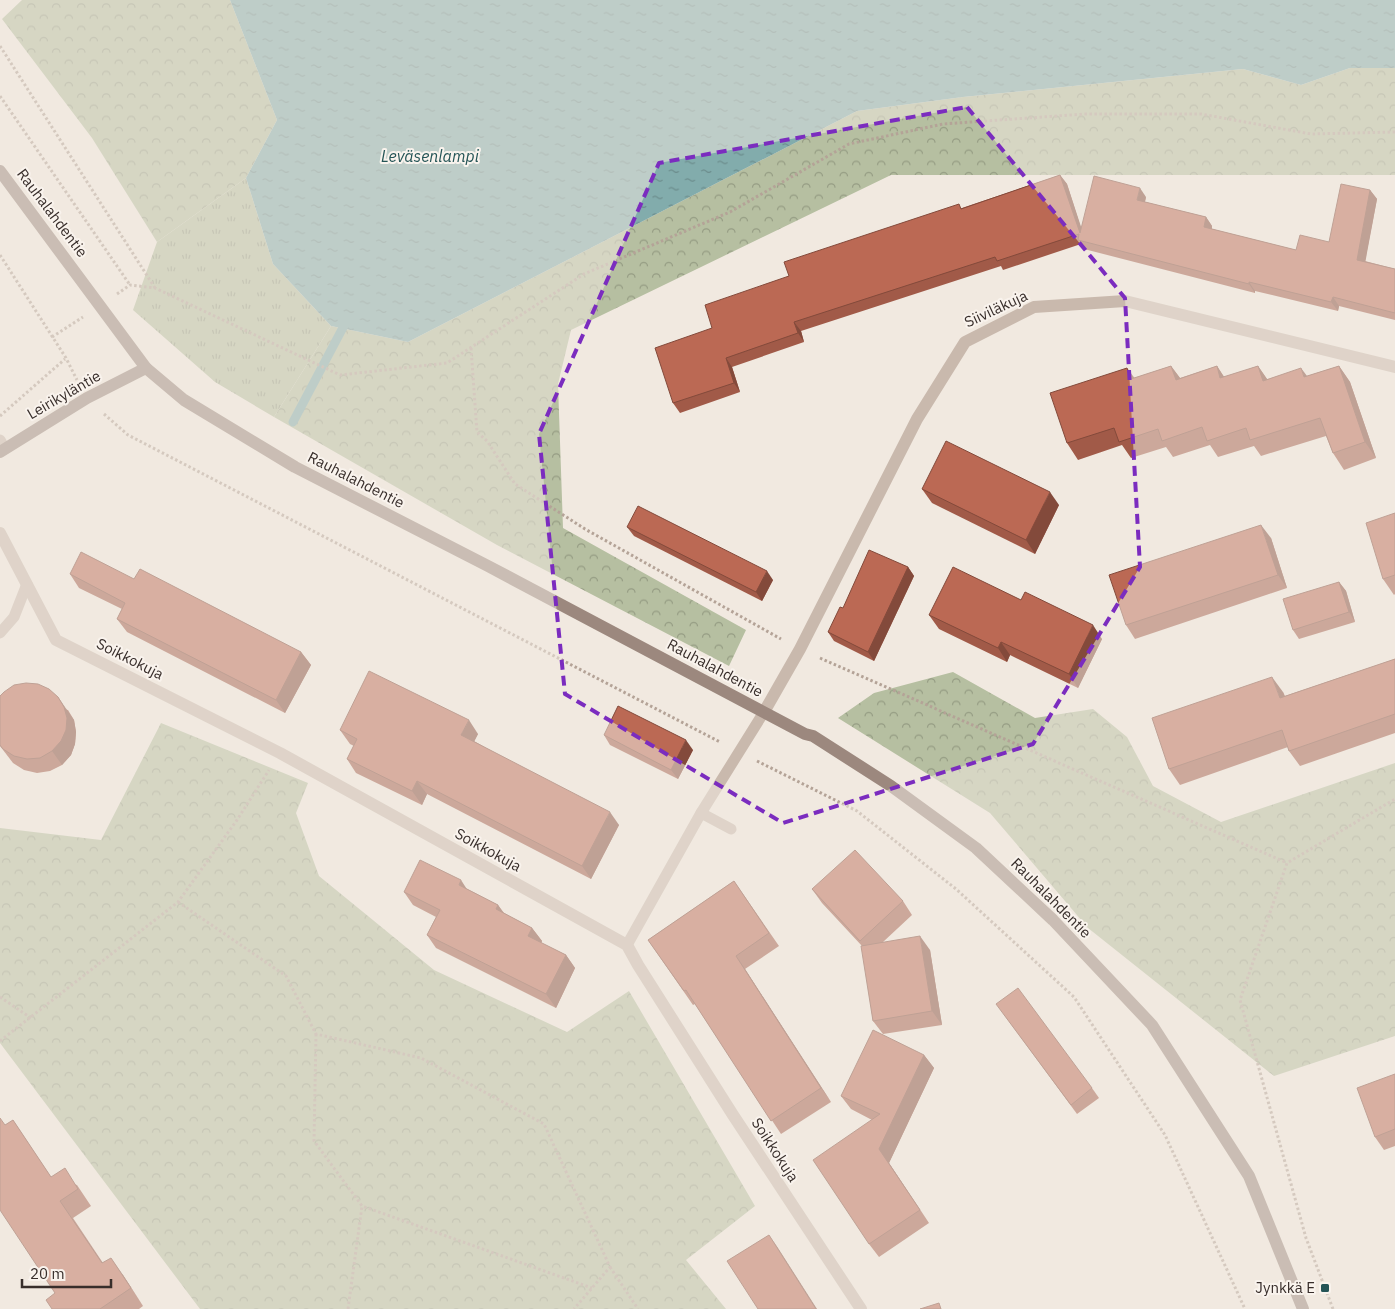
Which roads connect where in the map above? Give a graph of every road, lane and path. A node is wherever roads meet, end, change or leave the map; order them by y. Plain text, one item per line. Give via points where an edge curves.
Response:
1 (0, 46) edge
2 (0, 96) edge
3 (1395, 132) edge
4 (0, 171) edge
5 (0, 255) edge
6 (154, 288) junction
7 (470, 348) junction
8 (66, 358) junction
9 (1395, 367) edge
10 (146, 368) junction
11 (87, 398) junction
12 (0, 416) edge
13 (2, 447) edge
14 (0, 533) edge
15 (27, 584) junction
16 (0, 633) edge
17 (800, 649) junction
18 (764, 712) junction
19 (739, 752) junction
20 (280, 753) junction
21 (1395, 799) edge
22 (701, 814) junction
23 (731, 829) dead end
24 (1287, 863) junction
25 (178, 902) junction
26 (627, 945) junction
27 (0, 997) edge
28 (31, 1018) junction
29 (316, 1034) junction
30 (0, 1041) edge
31 (362, 1206) junction
32 (610, 1267) junction
33 (592, 1288) junction
34 (348, 1309) edge
35 (574, 1309) edge
36 (638, 1309) edge
37 (861, 1309) edge
38 (1245, 1309) edge
39 (1303, 1309) edge
40 (1333, 1309) edge

1 - 6 path
2 - 6 path via 130,285
3 - 7 path via 1311,134 1202,114 1084,114 943,124 849,144 730,212 584,274
4 - 10 main road, Rauhalahdentie
5 - 8 path
6 - 7 path via 340,375 447,363
7 - 17 path via 477,432 487,441 515,484 585,530
8 - 11 path
8 - 12 path
9 - 17 street, Siiviläkuja via 1125,301 1034,307 965,342 917,419
10 - 11 main road, Leirikyläntie
10 - 18 main road, Rauhalahdentie via 184,400 295,468
11 - 13 main road, Leirikyläntie
11 - 19 path via 128,435
14 - 15 street, Soikkokuja
15 - 16 lane via 14,616
15 - 20 street, Soikkokuja via 56,640
17 - 18 street, Siiviläkuja
17 - 24 path
18 - 19 lane
18 - 39 main road, Rauhalahdentie via 814,736 891,786 976,848 1053,920 1152,1025 1248,1176
19 - 22 lane
19 - 38 path via 857,811 956,889 1074,996 1165,1135
20 - 25 path
20 - 26 street, Soikkokuja
21 - 24 path
22 - 23 lane
22 - 26 lane
24 - 40 path via 1240,1000 1306,1238
25 - 28 path
25 - 29 path via 286,976
26 - 37 street, Soikkokuja via 733,1115
27 - 28 path
28 - 30 path
29 - 31 path via 314,1141
29 - 32 path via 421,1058 544,1124
31 - 33 path
31 - 34 path
32 - 33 path
32 - 36 path
33 - 35 path

